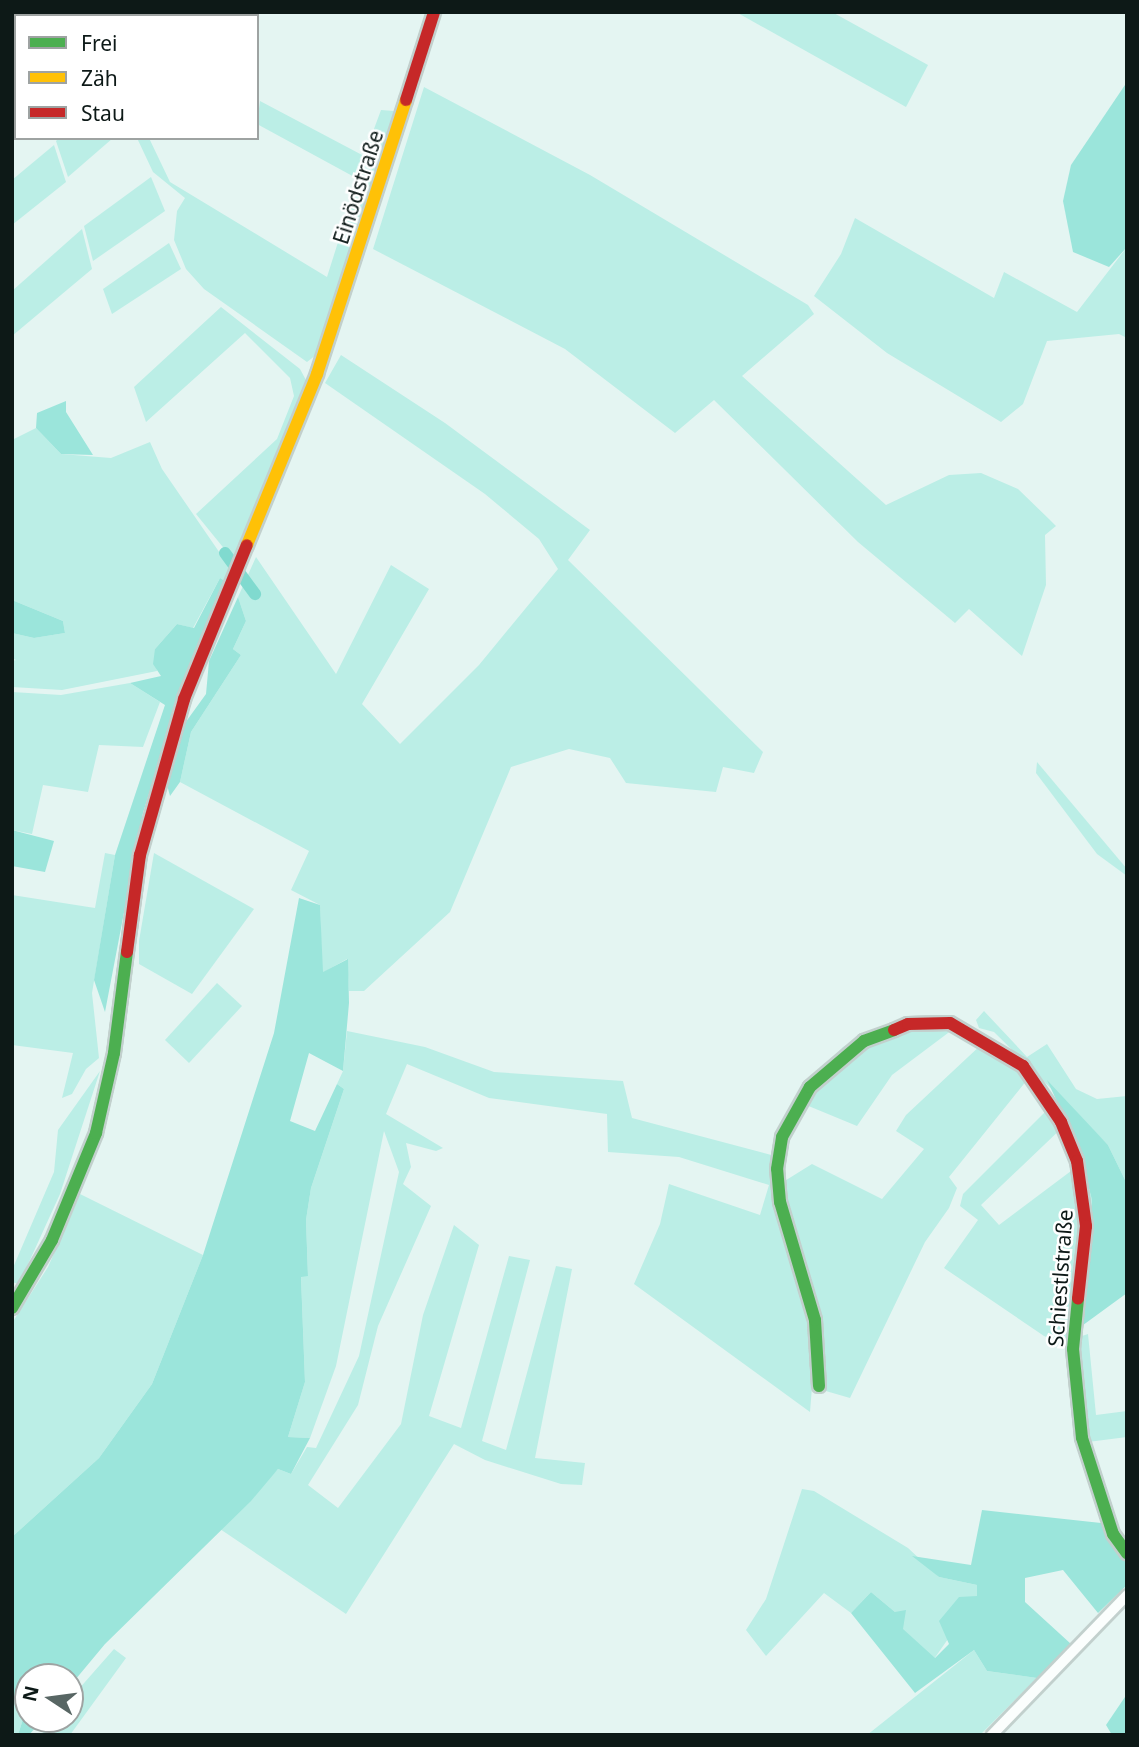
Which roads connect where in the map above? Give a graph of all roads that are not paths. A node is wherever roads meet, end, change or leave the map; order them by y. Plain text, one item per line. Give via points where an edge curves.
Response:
1 (435, 12) edge
2 (12, 1308) edge
3 (819, 1385) dead end
4 (1127, 1553) edge
5 (1127, 1595) edge
6 (992, 1735) edge

1 - 2 street, Einödstraße via 317,374 184,699 140,855 114,1054 96,1133 52,1240
3 - 4 street, Schiestlstraße via 816,1320 780,1202 777,1169 782,1137 810,1087 864,1041 908,1024 950,1023 1023,1066 1061,1122 1077,1161 1086,1226 1073,1320 1081,1426 1113,1534
5 - 6 street

